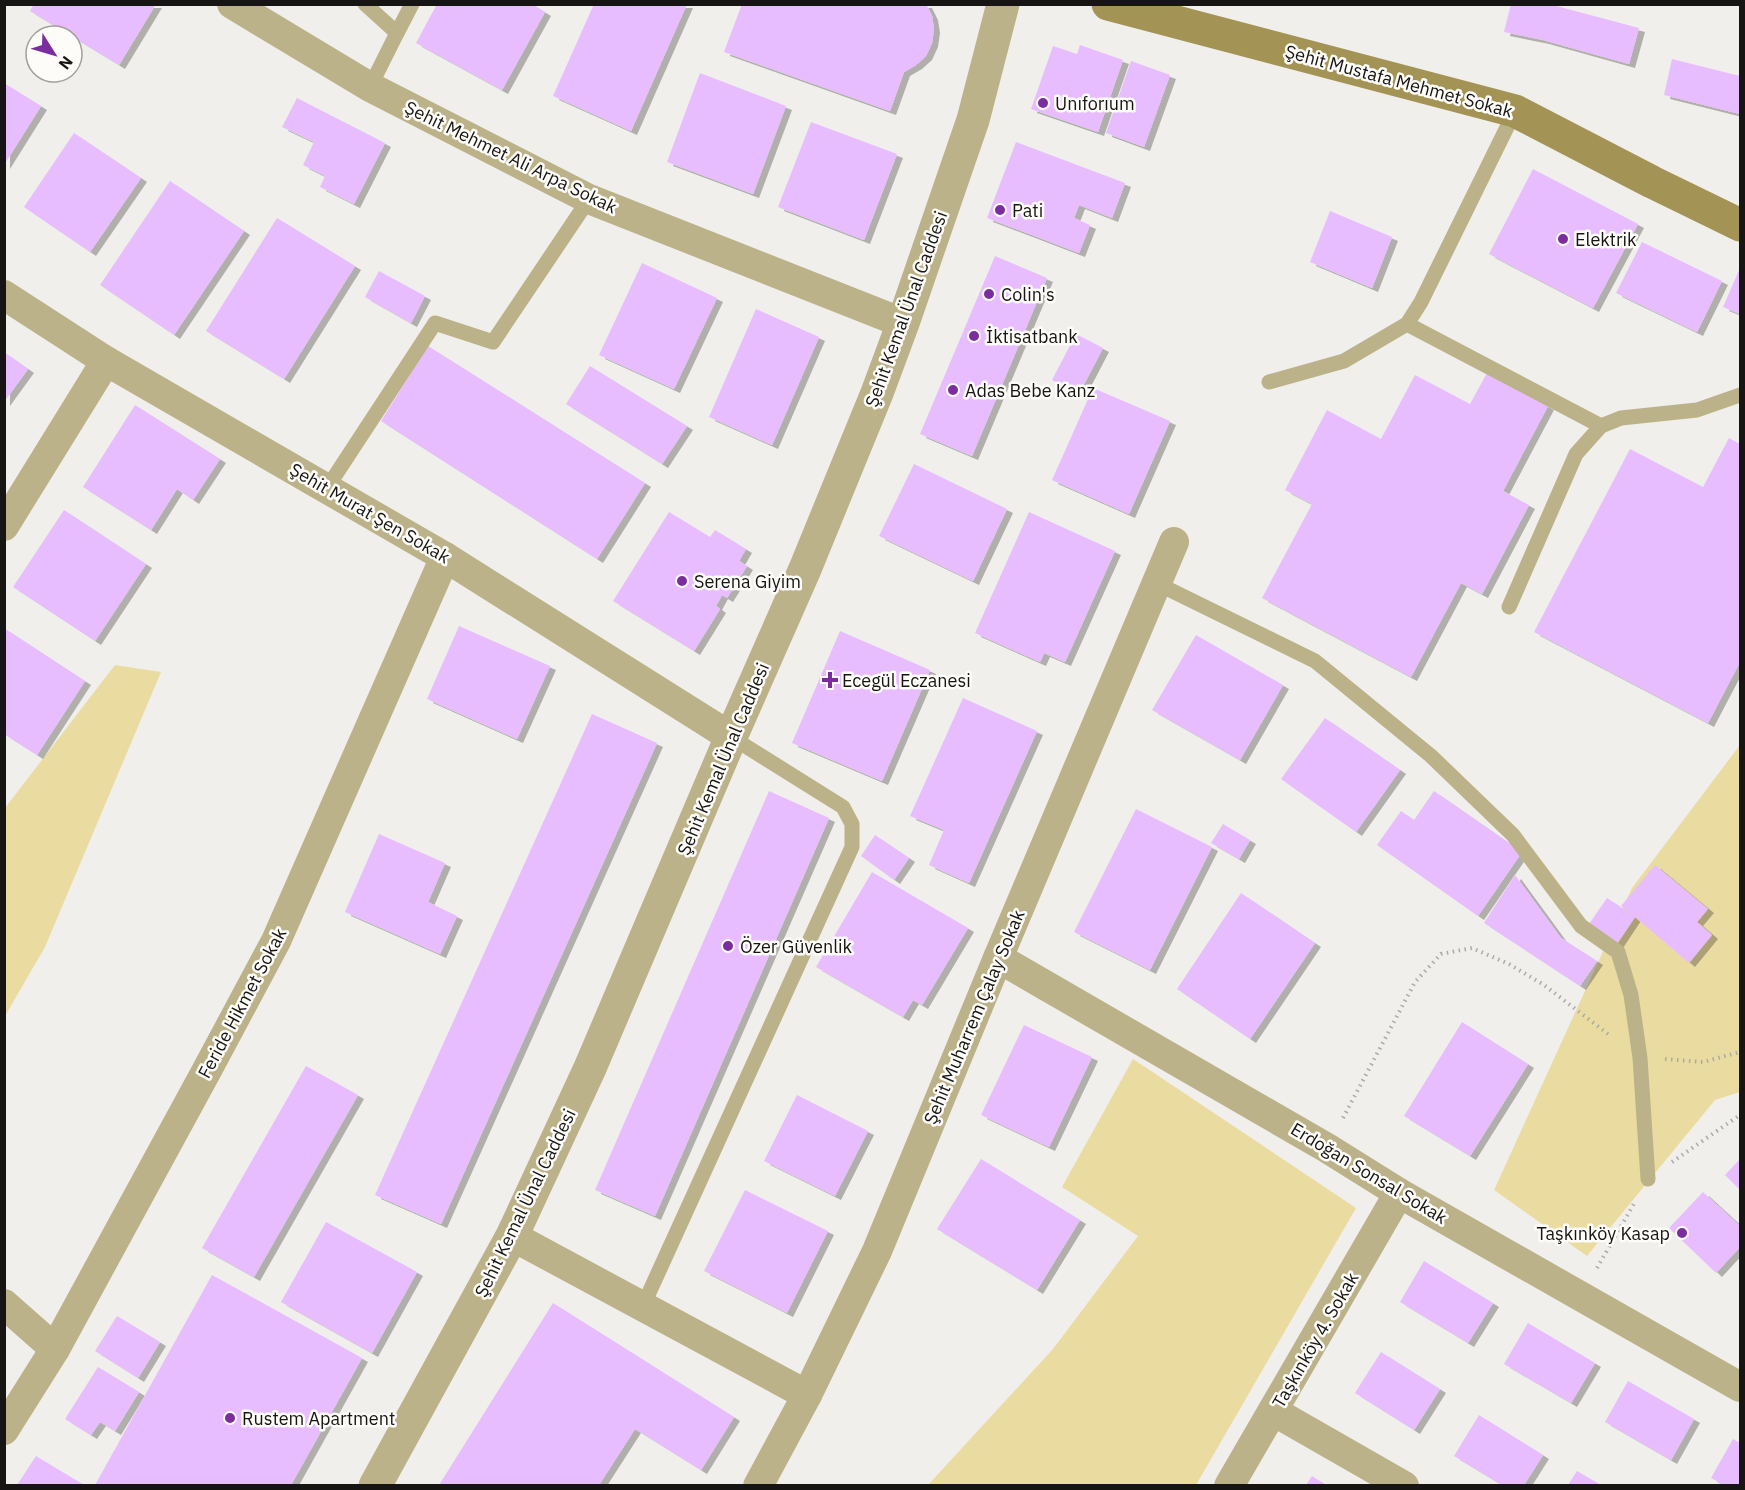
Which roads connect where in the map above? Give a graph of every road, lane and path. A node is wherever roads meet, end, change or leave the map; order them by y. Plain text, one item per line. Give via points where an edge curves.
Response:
1 (232, 4) edge
2 (365, 4) edge
3 (412, 4) edge
4 (1003, 4) edge
5 (1108, 4) edge
6 (397, 33) junction
7 (370, 87) junction
8 (1515, 111) junction
9 (589, 199) junction
10 (1740, 225) edge
11 (4, 295) edge
12 (903, 323) junction
13 (1407, 324) junction
14 (106, 361) junction
15 (1269, 382) dead end
16 (1740, 395) edge
17 (1601, 426) junction
18 (327, 488) junction
19 (4, 525) edge
20 (1174, 542) dead end
21 (445, 557) junction
22 (1156, 584) junction
23 (1509, 607) dead end
24 (731, 737) junction
25 (998, 958) junction
26 (1740, 1052) edge
27 (1640, 1058) junction
28 (1327, 1148) junction
29 (1648, 1179) dead end
30 (1399, 1193) junction
31 (512, 1236) junction
32 (4, 1304) edge
33 (643, 1306) junction
34 (55, 1348) junction
35 (1740, 1387) edge
36 (807, 1395) junction
37 (1273, 1411) junction
38 (4, 1430) edge
39 (375, 1485) edge
40 (758, 1485) edge
41 (1229, 1485) edge
42 (1404, 1485) edge

1 - 7 street, Şehit Mehmet Ali Arpa Sokak
2 - 6 lane
3 - 6 lane
4 - 12 street, Şehit Kemal Ünal Caddesi via 973,120
5 - 8 main road, Şehit Mustafa Mehmet Sokak
6 - 7 lane
7 - 9 street, Şehit Mehmet Ali Arpa Sokak
8 - 10 main road, Şehit Mustafa Mehmet Sokak
8 - 13 lane
9 - 12 street, Şehit Mehmet Ali Arpa Sokak
9 - 18 lane via 493,342 435,323
11 - 14 street, Şehit Murat Şen Sokak
12 - 24 street, Şehit Kemal Ünal Caddesi via 805,569
13 - 15 lane via 1344,362
13 - 17 lane
14 - 18 street, Şehit Murat Şen Sokak
14 - 19 street
16 - 17 lane via 1697,410 1621,418
17 - 23 lane via 1576,454
18 - 21 street, Şehit Murat Şen Sokak
20 - 22 street, Şehit Muharrem Çalay Sokak
21 - 24 street, Şehit Murat Şen Sokak
21 - 34 street, Feride Hikmet Sokak via 276,940
22 - 25 street, Şehit Muharrem Çalay Sokak
22 - 27 lane via 1315,662 1439,764 1513,835 1581,926 1618,952 1631,995
24 - 31 street, Şehit Kemal Ünal Caddesi via 590,1068
24 - 33 lane via 843,807 852,824 852,847
25 - 28 street, Erdoğan Sonsal Sokak
25 - 36 street, Şehit Muharrem Çalay Sokak via 877,1251
26 - 27 path via 1704,1062
27 - 28 path via 1544,985 1509,964 1472,948 1441,954 1415,982
27 - 29 lane
28 - 30 street, Erdoğan Sonsal Sokak
30 - 35 street, Erdoğan Sonsal Sokak
30 - 37 street, Taşkınköy 4. Sokak
31 - 33 street
31 - 39 street, Şehit Kemal Ünal Caddesi
32 - 34 street
33 - 36 street
34 - 38 street, Feride Hikmet Sokak
36 - 40 street, Şehit Muharrem Çalay Sokak
37 - 41 street, Taşkınköy 4. Sokak
37 - 42 street

